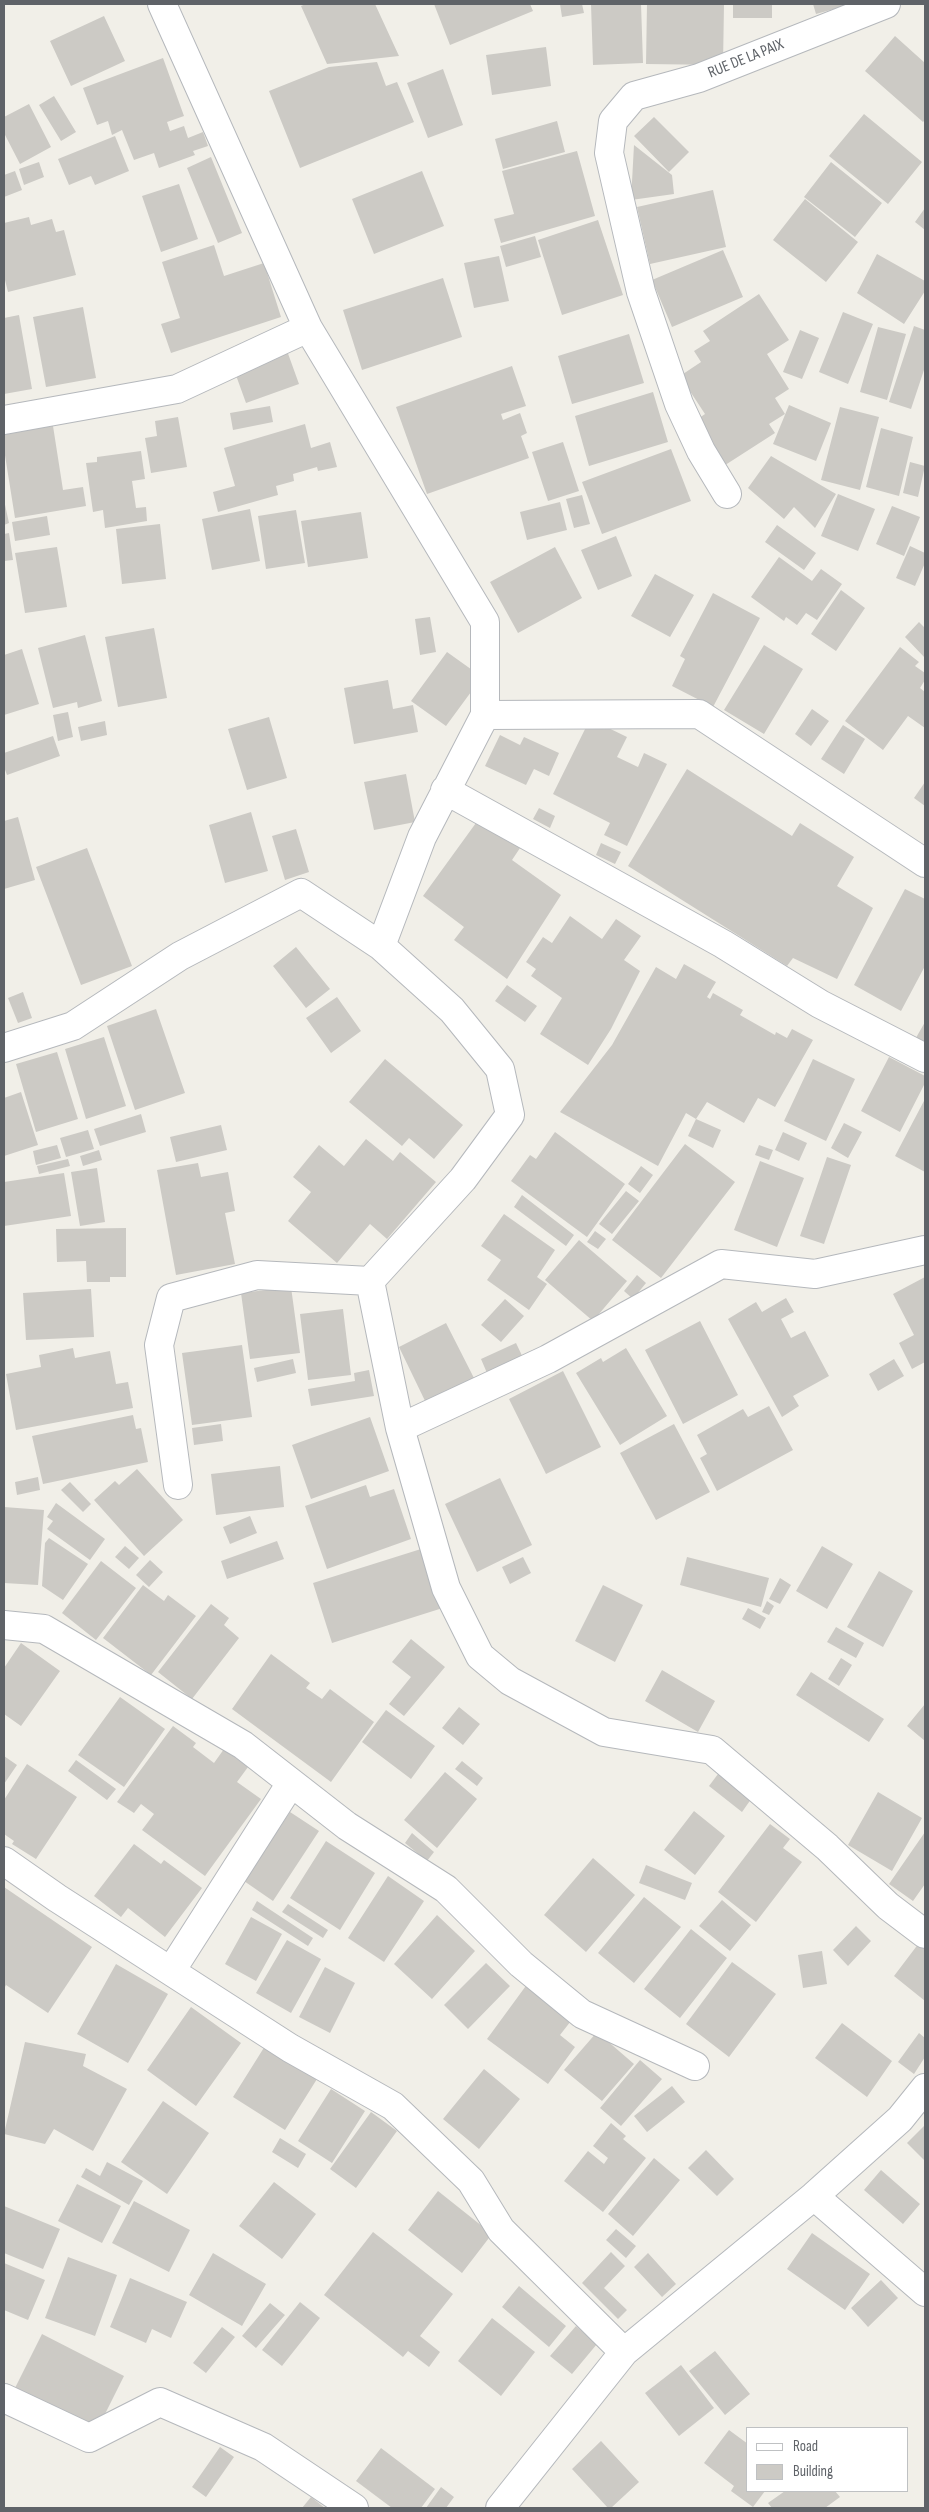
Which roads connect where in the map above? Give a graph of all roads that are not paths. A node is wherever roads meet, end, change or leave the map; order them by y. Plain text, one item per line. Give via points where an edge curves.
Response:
1 (162, 4) edge
2 (886, 4) edge
3 (308, 328) junction
4 (4, 420) edge
5 (727, 494) dead end
6 (485, 715) junction
7 (445, 790) junction
8 (925, 862) edge
9 (381, 946) junction
10 (4, 1048) edge
11 (925, 1058) edge
12 (925, 1250) edge
13 (370, 1281) junction
14 (400, 1428) junction
15 (178, 1485) dead end
16 (4, 1625) edge
17 (291, 1783) junction
18 (4, 1861) edge
19 (925, 1934) edge
20 (171, 1971) junction
21 (695, 2066) dead end
22 (925, 2088) edge
23 (814, 2196) junction
24 (925, 2292) edge
25 (624, 2352) junction
26 (4, 2398) edge
27 (354, 2508) edge
28 (500, 2508) edge

1 - 3 street
2 - 5 street, RUE DE LA PAIX via 699,78 634,96 614,121 609,153 640,292 679,404 701,451
3 - 4 street via 177,389
3 - 6 street via 485,622
6 - 7 street
6 - 8 street via 699,714
7 - 9 street via 422,837
7 - 11 street via 723,944 820,1004
9 - 10 street via 301,893 180,956 73,1026
9 - 13 street via 452,1010 500,1069 510,1115 463,1179
12 - 14 street via 815,1274 721,1264 548,1359
13 - 14 street
13 - 15 street via 257,1275 171,1298 159,1345
14 - 19 street via 446,1588 480,1656 510,1681 604,1732 712,1750 827,1847 888,1906
16 - 17 street via 44,1629 243,1746
17 - 20 street
17 - 21 street via 347,1826 446,1889 521,1964 582,2014
18 - 20 street
20 - 25 street via 290,2048 393,2106 471,2181 501,2230
22 - 23 street via 900,2119
23 - 24 street
23 - 25 street
25 - 28 street
26 - 27 street via 89,2438 160,2402 263,2447

